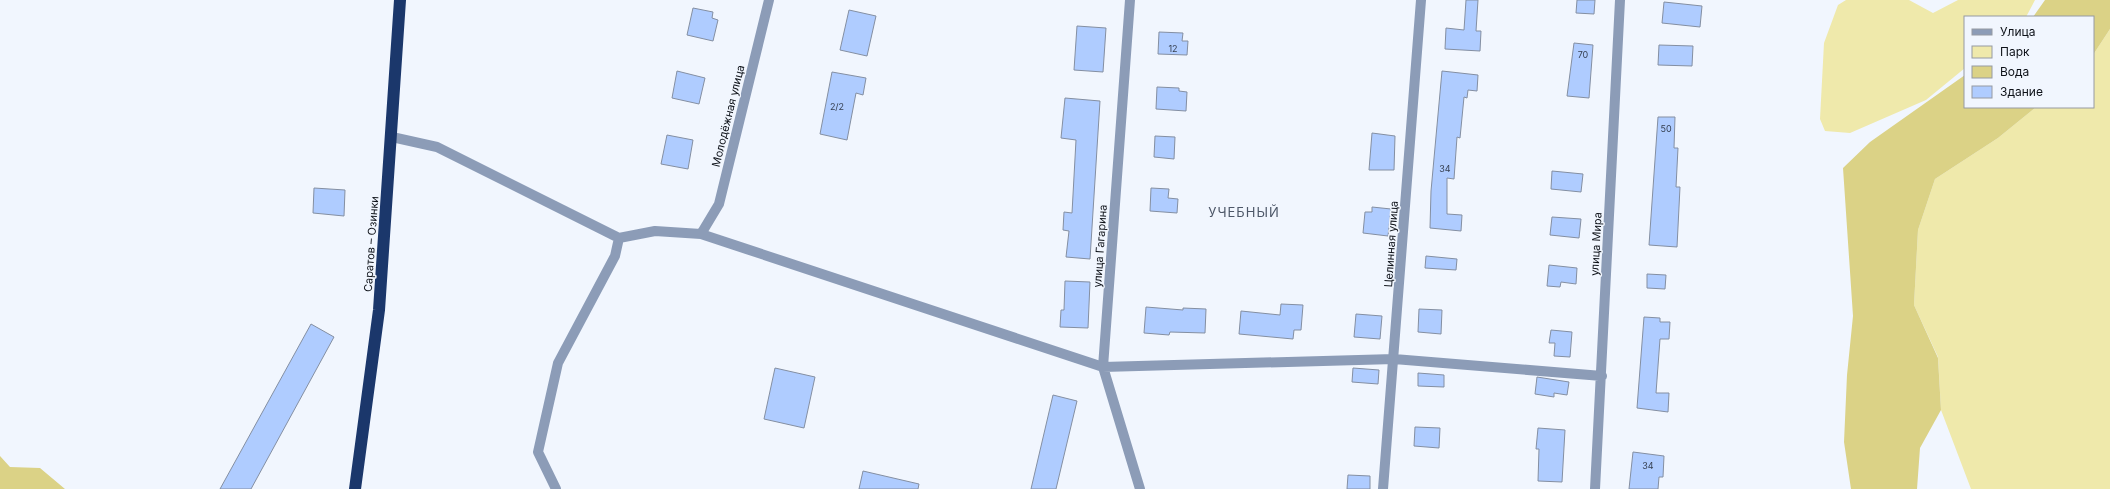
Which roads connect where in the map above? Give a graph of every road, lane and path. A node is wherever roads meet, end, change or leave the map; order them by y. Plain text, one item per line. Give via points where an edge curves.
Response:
1 (400, 0) edge
2 (769, 0) edge
3 (1130, 0) edge
4 (1422, 0) edge
5 (1620, 0) edge
6 (392, 137) junction
7 (701, 234) junction
8 (619, 238) junction
9 (1394, 359) junction
10 (1103, 367) junction
11 (1602, 376) junction
12 (355, 489) edge
13 (556, 489) edge
14 (1140, 489) edge
15 (1383, 489) edge
16 (1595, 489) edge

1 - 6 highway, Саратов – Озинки
2 - 7 street, Молодёжная улица via 718,204
3 - 10 street, улица Гагарина
4 - 9 street, Целинная улица
5 - 11 street, улица Мира
6 - 8 street via 437,147
6 - 12 highway, Саратов – Озинки via 379,310
7 - 8 street via 655,231
7 - 10 street
8 - 13 street via 616,256 558,363 538,452
9 - 10 street
9 - 11 street
9 - 15 street, Целинная улица
10 - 14 street, улица Гагарина
11 - 16 street, улица Мира

